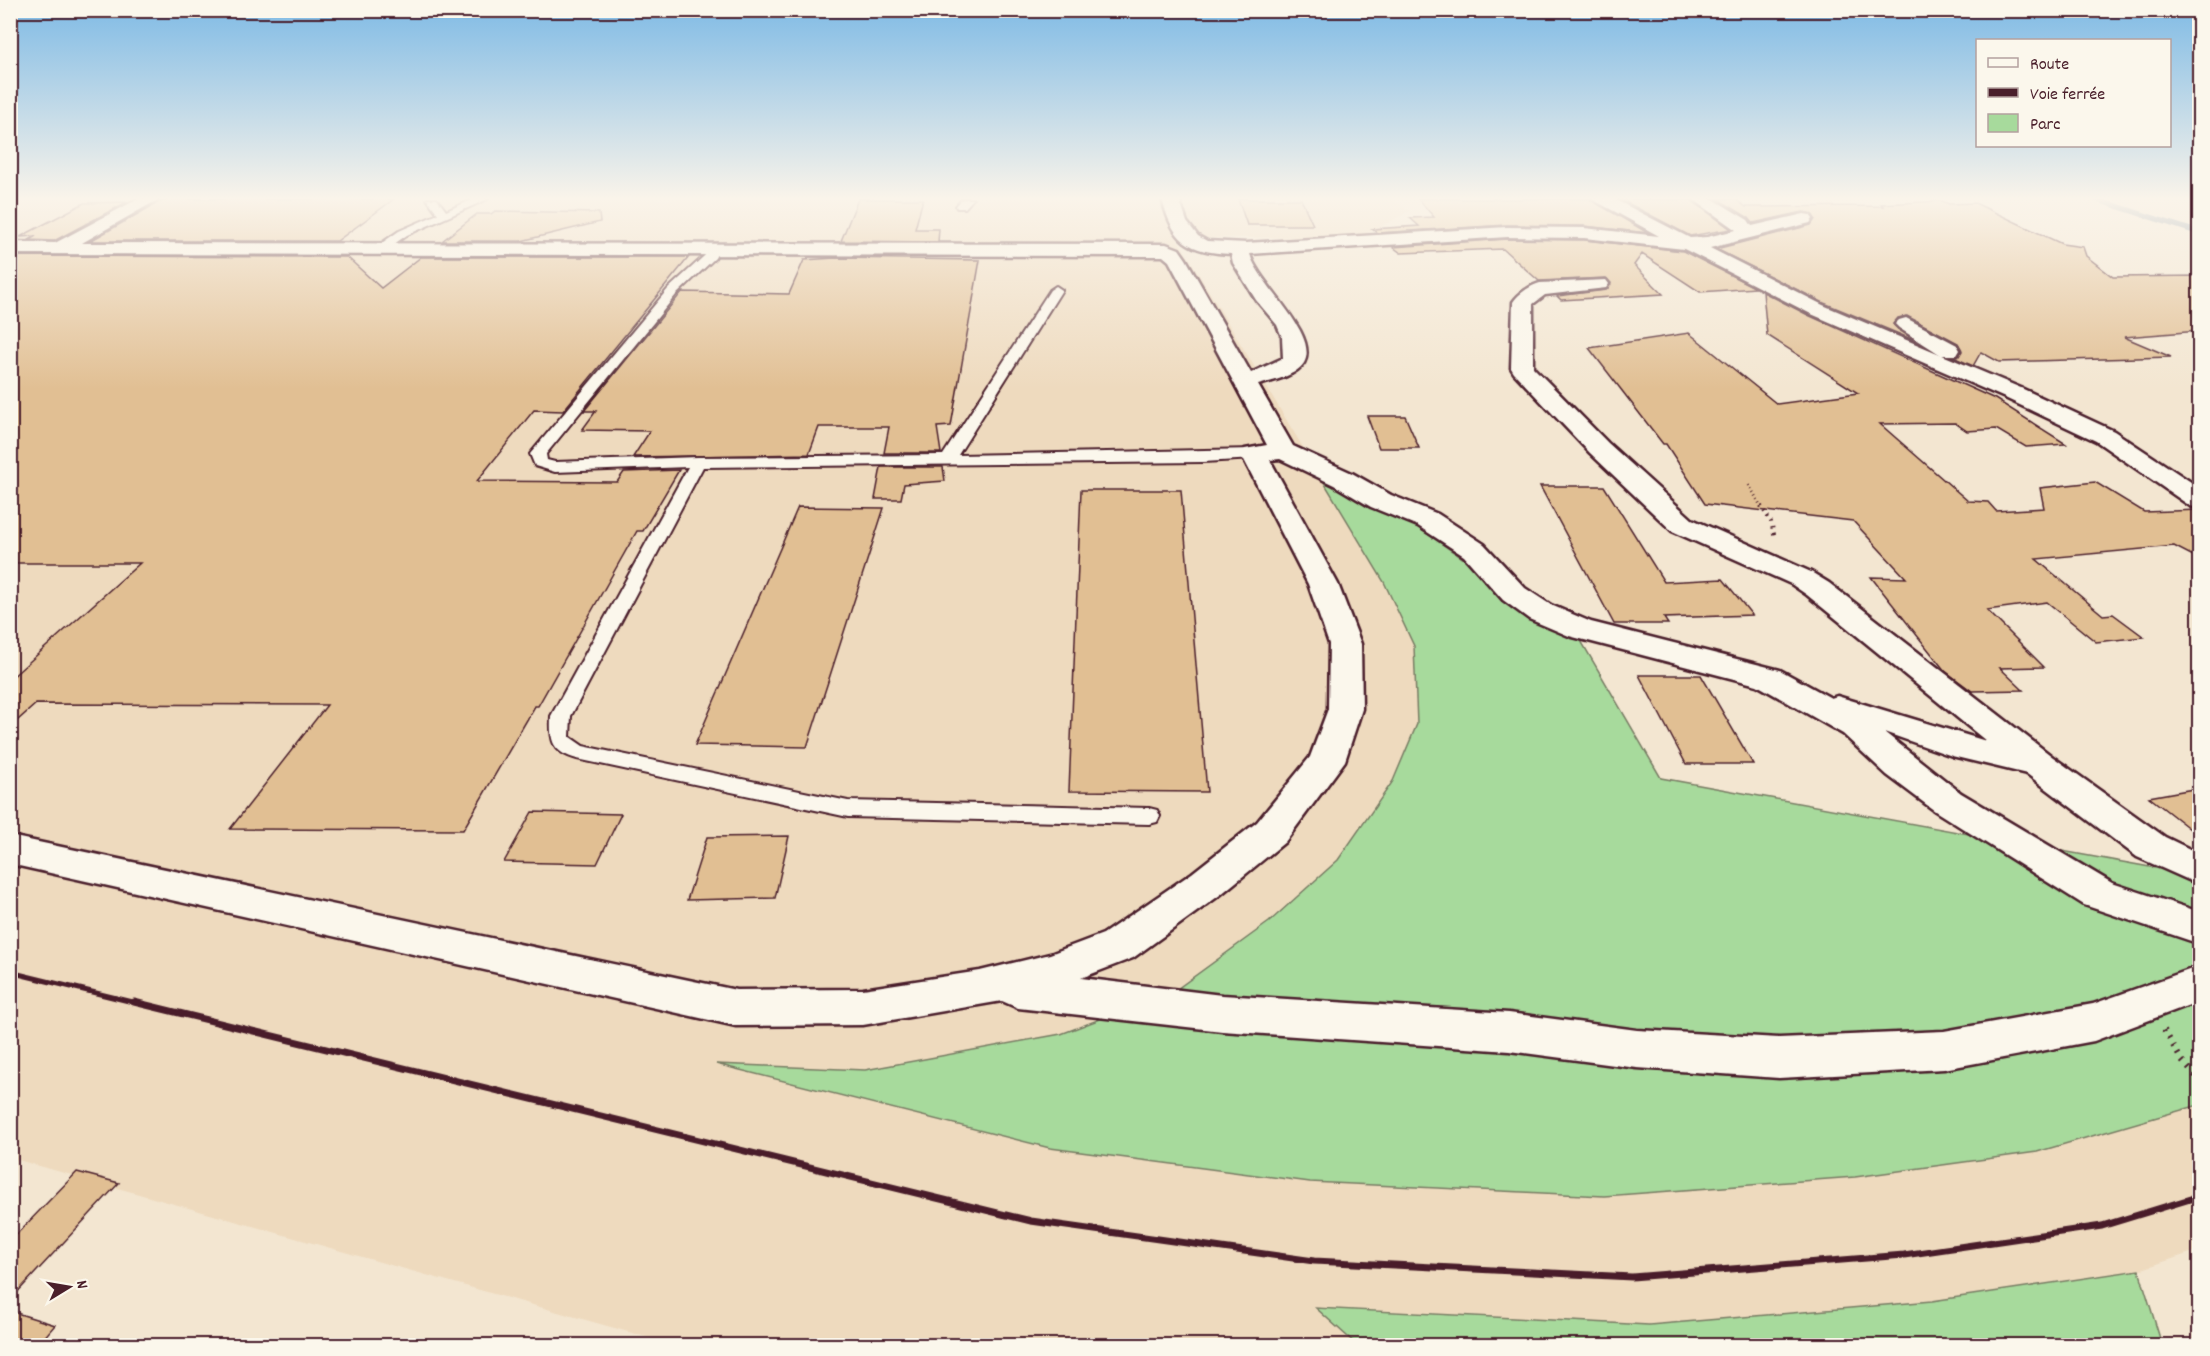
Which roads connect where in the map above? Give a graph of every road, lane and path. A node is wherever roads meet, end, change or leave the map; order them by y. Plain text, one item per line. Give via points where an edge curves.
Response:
1 (704, 262) edge
2 (1179, 262) edge
3 (1243, 262) edge
4 (1724, 262) edge
5 (1599, 284) dead end
6 (1056, 290) dead end
7 (1906, 324) dead end
8 (1245, 382) junction
9 (2013, 393) junction
10 (1269, 452) junction
11 (947, 461) junction
12 (698, 462) junction
13 (1749, 485) dead end
14 (2199, 500) edge
15 (1801, 578) junction
16 (1807, 700) junction
17 (2040, 766) junction
18 (1149, 816) dead end
19 (10, 850) edge
20 (2199, 871) edge
21 (2199, 928) edge
22 (2199, 983) edge
23 (980, 989) junction
24 (2148, 1003) junction
25 (2199, 1081) edge

1 - 12 lane via 672,292 538,454 540,463 555,467
2 - 8 street
3 - 8 street via 1266,300 1287,323 1293,337 1294,361 1274,373
4 - 9 street via 1847,323
5 - 15 street via 1540,289 1523,302 1522,368 1599,448 1682,525
6 - 11 lane
7 - 9 street
8 - 10 street
9 - 14 street via 2105,436
10 - 11 lane
10 - 16 street via 1343,479 1381,501 1428,520 1474,550 1514,594 1540,612 1580,629 1768,677
10 - 23 street via 1345,644 1345,709 1327,761 1271,832 1118,946 1055,970
11 - 12 lane
12 - 18 lane via 561,716 560,740 577,752 848,809
13 - 15 path via 1771,522 1777,554
15 - 17 street
16 - 17 street via 1874,717 1965,748
16 - 21 street via 1855,726 1948,802 2088,888
17 - 20 street via 2151,847
19 - 23 street via 736,1008 863,1007
22 - 24 street
23 - 24 street via 1045,990 1222,1013 1509,1032 1637,1049 1779,1058 1944,1050 2094,1023
24 - 25 path via 2182,1061

